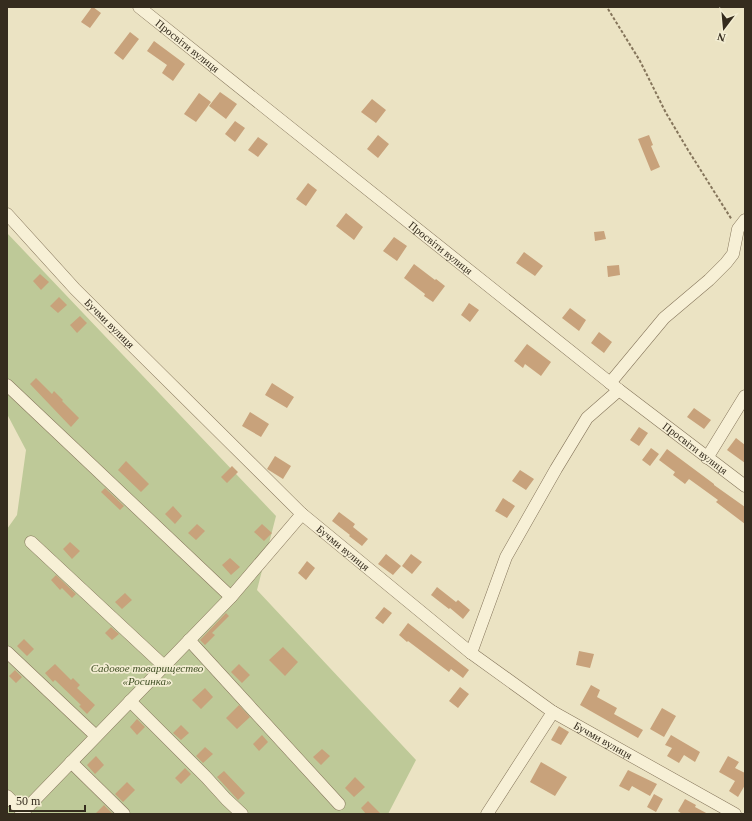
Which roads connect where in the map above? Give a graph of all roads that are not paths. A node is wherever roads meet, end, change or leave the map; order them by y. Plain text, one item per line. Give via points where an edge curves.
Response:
1 (139, 7) edge
2 (7, 214) edge
3 (742, 225) edge
4 (7, 385) edge
5 (614, 386) junction
6 (745, 396) edge
7 (707, 458) junction
8 (745, 486) edge
9 (302, 514) junction
10 (32, 542) dead end
11 (231, 596) junction
12 (189, 640) junction
13 (7, 652) edge
14 (471, 654) junction
15 (164, 666) junction
16 (130, 701) junction
17 (553, 712) junction
18 (96, 736) junction
19 (72, 762) junction
20 (7, 796) edge
21 (339, 804) dead end
22 (124, 814) edge
23 (242, 814) edge
24 (487, 814) edge
25 (735, 814) edge

1 - 5 street, Просвіти вулиця
2 - 9 street, Бучми вулиця via 76,289
3 - 5 street via 733,254 726,263 664,318
4 - 11 street
5 - 7 street, Просвіти вулиця
5 - 14 street via 587,418 506,557
6 - 7 street
7 - 8 street, Просвіти вулиця
9 - 11 street
9 - 14 street, Бучми вулиця
10 - 15 street
11 - 12 street
12 - 15 street
12 - 21 street
13 - 18 street
14 - 17 street, Бучми вулиця
15 - 16 street
16 - 18 street
16 - 23 street
17 - 24 street
17 - 25 street, Бучми вулиця
18 - 19 street
19 - 20 street via 23,812
19 - 22 street

